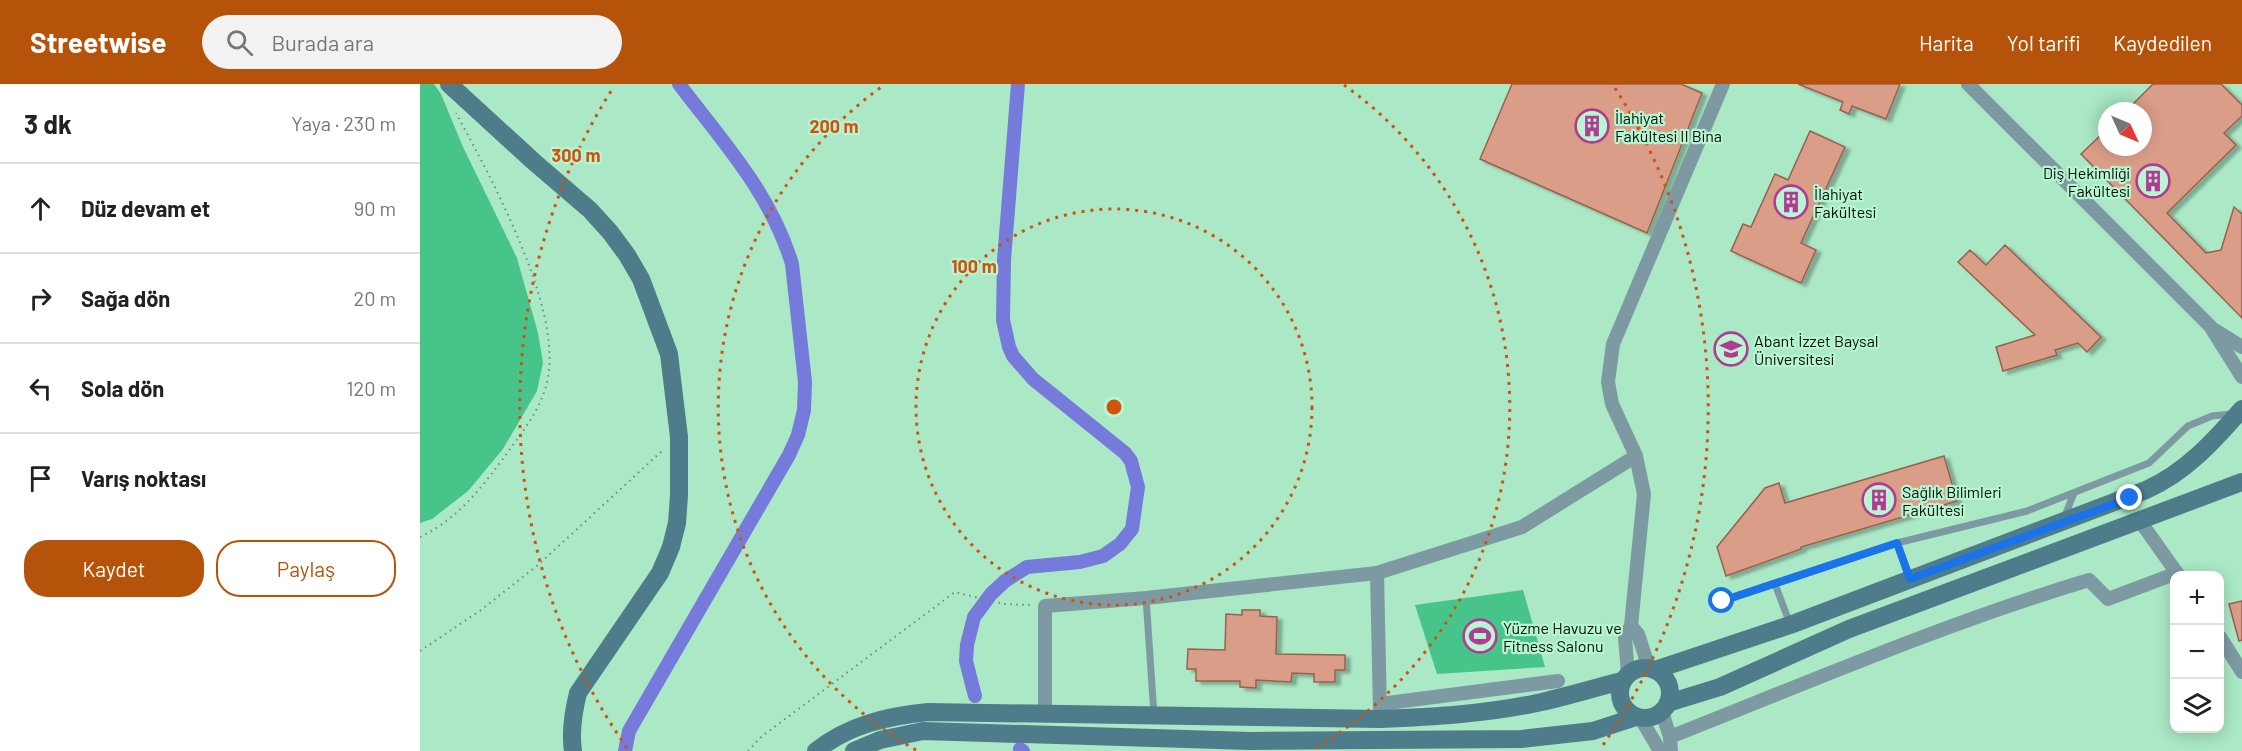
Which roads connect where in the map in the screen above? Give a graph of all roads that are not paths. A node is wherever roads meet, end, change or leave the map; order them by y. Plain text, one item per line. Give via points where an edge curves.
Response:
1 (1723, 84) edge
2 (1968, 84) edge
3 (458, 87) edge
4 (2210, 326) junction
5 (2242, 346) edge
6 (2242, 377) edge
7 (2240, 411) edge
8 (1636, 456) junction
9 (2242, 482) edge
10 (2074, 493) junction
11 (2140, 520) junction
12 (2063, 522) junction
13 (1897, 543) junction
14 (2176, 571) edge
15 (1377, 573) junction
16 (2170, 577) edge
17 (1910, 579) junction
18 (1775, 584) junction
19 (1146, 598) junction
20 (1722, 601) dead end
21 (1790, 625) junction
22 (1631, 626) junction
23 (2224, 643) edge
24 (1652, 669) junction
25 (2242, 672) edge
26 (1625, 678) junction
27 (1558, 681) dead end
28 (1665, 707) junction
29 (1380, 712) junction
30 (1045, 713) junction
31 (1154, 715) junction
32 (1639, 718) junction
33 (1670, 736) junction
34 (1654, 748) edge
35 (573, 751) edge
36 (816, 751) edge
37 (854, 751) edge
38 (1671, 751) edge

1 - 8 street via 1613,344 1608,382 1612,404
2 - 4 street
3 - 35 main road via 475,108 590,210 627,255 669,354 679,437 677,523 660,573 578,693 571,736
4 - 5 street
4 - 6 street
7 - 10 lane via 2188,426 2149,463
7 - 12 main road via 2196,457 2164,482
8 - 15 street via 1522,527
8 - 22 street via 1644,494
9 - 11 main road
10 - 12 lane
10 - 13 lane via 2027,511
11 - 14 street
11 - 28 main road via 1849,629 1720,687
12 - 17 main road
13 - 17 lane
13 - 18 lane
15 - 19 street
15 - 29 street
16 - 33 street via 2108,599 2089,580 2051,592 1969,619
17 - 21 main road
18 - 20 lane
18 - 21 lane
19 - 30 street via 1045,606
19 - 31 lane
21 - 24 main road
22 - 24 street
22 - 26 street via 1625,637
23 - 25 street
24 - 26 main road via 1635,670
24 - 28 main road via 1670,687
26 - 29 main road via 1536,703 1488,711 1442,716
26 - 32 main road via 1619,689 1622,706
27 - 29 street
28 - 32 main road via 1650,719
28 - 33 street
29 - 31 main road
30 - 31 main road
30 - 36 main road via 903,714 847,732
32 - 34 street
32 - 37 main road via 1593,731 1521,739 1250,741 923,731 880,740
33 - 38 street

